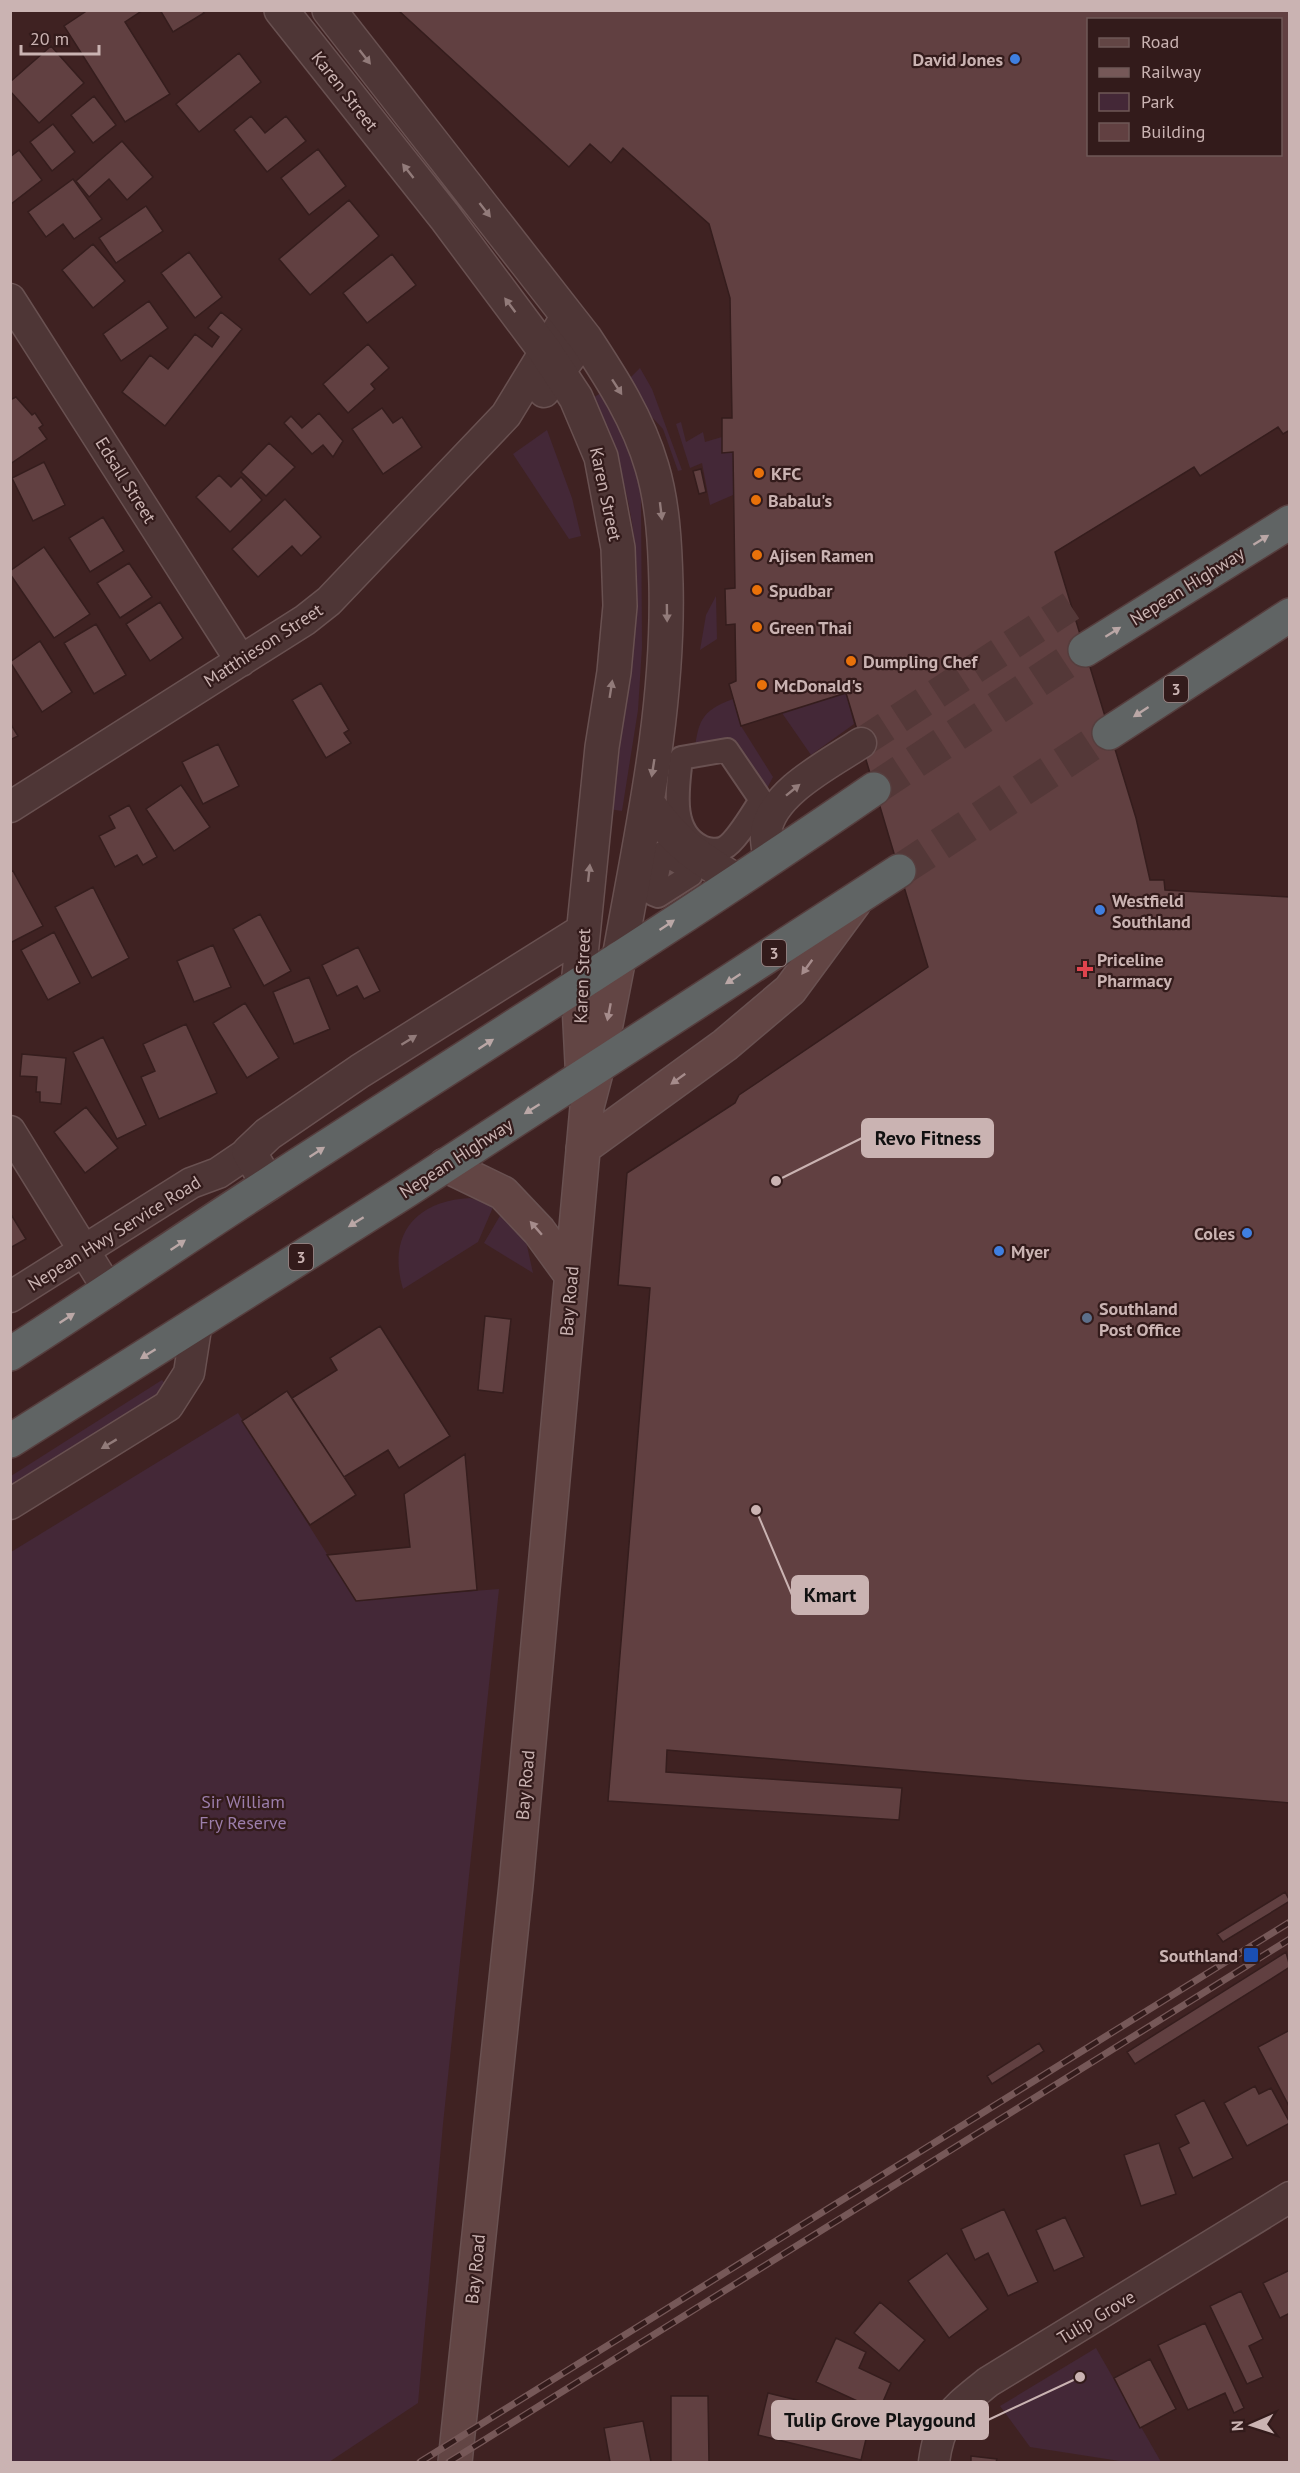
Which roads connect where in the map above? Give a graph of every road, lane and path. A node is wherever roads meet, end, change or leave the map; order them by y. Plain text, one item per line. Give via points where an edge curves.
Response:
1 (281, 10) edge
2 (329, 10) edge
3 (10, 299) edge
4 (576, 326) junction
5 (553, 362) junction
6 (1290, 522) edge
7 (1290, 615) edge
8 (1085, 650) tunnel mouth
9 (241, 661) junction
10 (1109, 733) tunnel mouth
11 (861, 743) tunnel mouth
12 (874, 789) tunnel mouth
13 (761, 800) joint
14 (647, 802) junction
15 (10, 807) edge
16 (769, 860) junction
17 (899, 871) tunnel mouth
18 (737, 880) junction
19 (854, 903) junction
20 (583, 931) junction
21 (619, 958) junction
22 (578, 985) junction
23 (589, 1083) junction
24 (10, 1131) edge
25 (583, 1148) junction
26 (249, 1152) junction
27 (445, 1166) junction
28 (268, 1184) junction
29 (86, 1249) junction
30 (571, 1275) junction
31 (109, 1291) junction
32 (10, 1297) edge
33 (197, 1323) junction
34 (10, 1354) edge
35 (10, 1441) edge
36 (10, 1504) edge
37 (1290, 2197) edge
38 (455, 2463) edge
39 (934, 2463) edge

5 -> 1 street, Karen Street via 445,217
2 -> 4 street, Karen Street
3 - 9 street, Edsall Street
4 - 5 street, Matthieson Street
4 -> 14 street, Karen Street via 635,420 660,504 666,555 667,649
5 - 9 street, Matthieson Street via 543,393 506,415 329,601
20 -> 5 street, Karen Street via 615,662 620,568 601,456 576,398
8 -> 6 highway, Nepean Highway
7 -> 10 highway, 3
9 - 15 street, Matthieson Street
16 -> 11 street via 766,832 775,808 801,784
12 - 16 highway
13 - 13 street via 731,842 724,848 704,849 680,822 681,758 727,750
14 - 18 street via 686,849
14 - 21 street, Karen Street
16 - 18 highway
17 - 19 highway, Nepean Highway / 3
21 -> 18 highway
19 -> 23 highway, Nepean Highway / 3
19 -> 25 main road via 790,990 725,1045
20 - 22 street, Karen Street
26 -> 20 street via 268,1134 360,1071
21 - 22 highway
21 -> 23 main road, Bay Road
22 - 23 main road, Karen Street
28 -> 22 highway
23 - 25 main road, Bay Road
23 -> 27 highway, Nepean Highway / 3
24 - 29 street
25 - 30 main road, Bay Road
26 - 28 street
26 - 29 street, Nepean Hwy Service Road via 218,1173 191,1182
30 -> 27 main road via 539,1231 503,1193
27 -> 33 highway, Nepean Highway / 3
31 -> 28 highway
29 - 31 street
29 - 32 street, Nepean Hwy Service Road
30 - 38 main road, Bay Road via 516,1886
34 -> 31 highway
33 -> 35 highway, Nepean Highway / 3
33 -> 36 street via 189,1373 168,1406
37 - 39 street, Tulip Grove via 988,2382 942,2425

